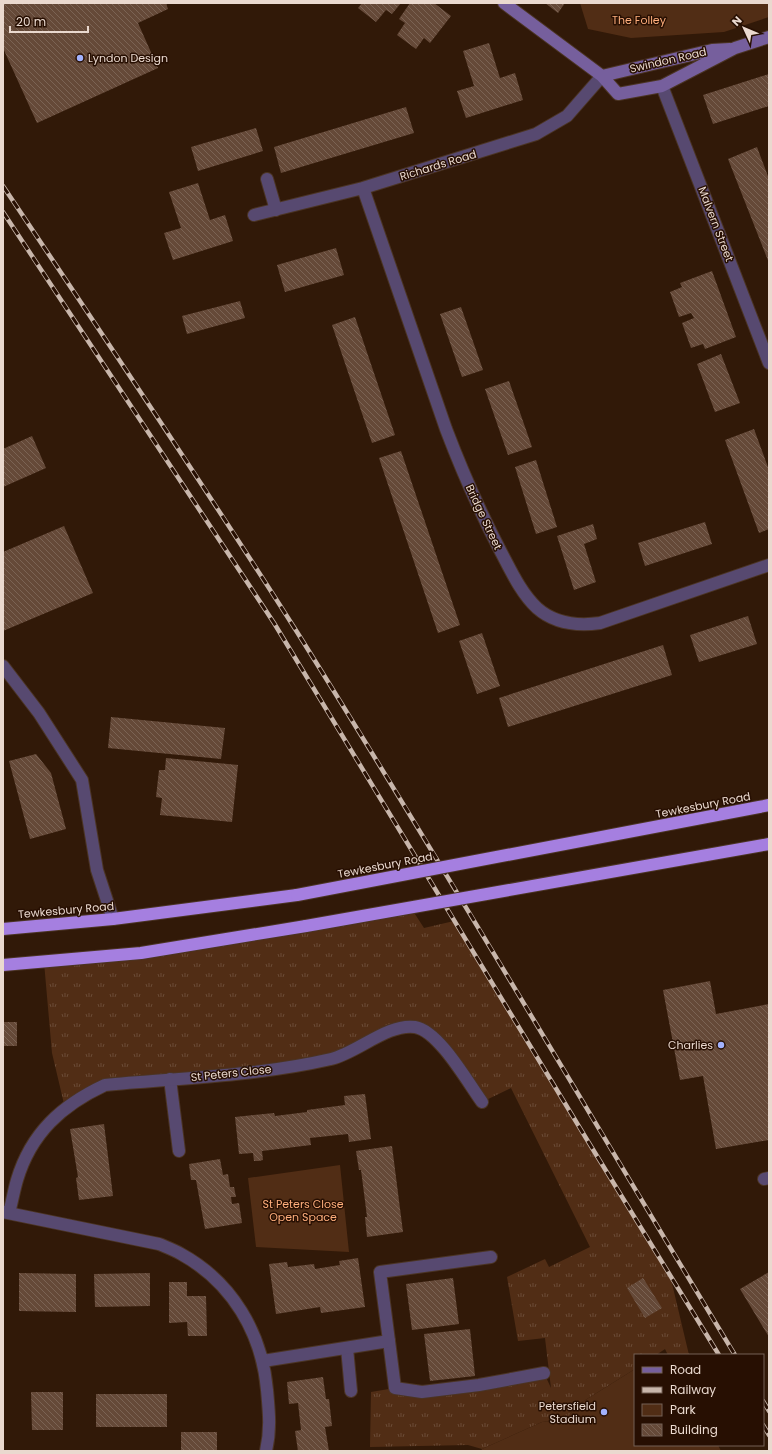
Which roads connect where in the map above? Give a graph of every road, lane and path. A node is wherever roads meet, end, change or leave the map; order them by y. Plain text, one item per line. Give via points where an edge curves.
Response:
1 (504, 3) edge
2 (769, 37) edge
3 (735, 48) junction
4 (602, 76) junction
5 (662, 86) junction
6 (268, 179) dead end
7 (363, 188) junction
8 (276, 210) junction
9 (254, 215) dead end
10 (769, 363) edge
11 (769, 565) edge
12 (3, 666) edge
13 (764, 806) edge
14 (769, 844) edge
15 (113, 919) junction
16 (3, 929) edge
17 (3, 965) edge
18 (170, 1079) junction
19 (482, 1102) dead end
20 (179, 1151) dead end
21 (6, 1212) edge
22 (491, 1257) dead end
23 (389, 1341) junction
24 (347, 1348) junction
25 (262, 1361) junction
26 (544, 1372) dead end
27 (351, 1391) dead end
28 (266, 1451) edge

1 - 4 street, Swindon Road
2 - 3 street, Swindon Road
3 - 4 street, Swindon Road via 712,50
3 - 5 street, Swindon Road
4 - 5 street, Swindon Road via 618,94
4 - 7 street, Richards Road via 567,116 536,134
5 - 10 street, Malvern Street
6 - 8 street
7 - 8 street, Richards Road
7 - 11 street, Bridge Street via 460,464 507,564 526,597 538,609 552,618 568,623 600,623
8 - 9 street, Richards Road
12 - 15 street via 39,713 82,780 97,870
13 - 15 highway, Tewkesbury Road, bridge via 297,895
14 - 17 highway, bridge via 141,953
15 - 16 highway, Tewkesbury Road
18 - 19 street, St Peters Close via 313,1063 334,1058 396,1028 415,1027 424,1030 436,1040
18 - 20 street
18 - 21 street, St Peters Close via 105,1085 64,1108 36,1140 26,1158
21 - 25 street, St Peters Close via 158,1244 180,1253 213,1276 235,1300 253,1332
22 - 23 street via 380,1272
23 - 24 street
23 - 26 street via 395,1388 422,1392 479,1385
24 - 25 street
24 - 27 street
25 - 28 street, St Peters Close via 270,1420

